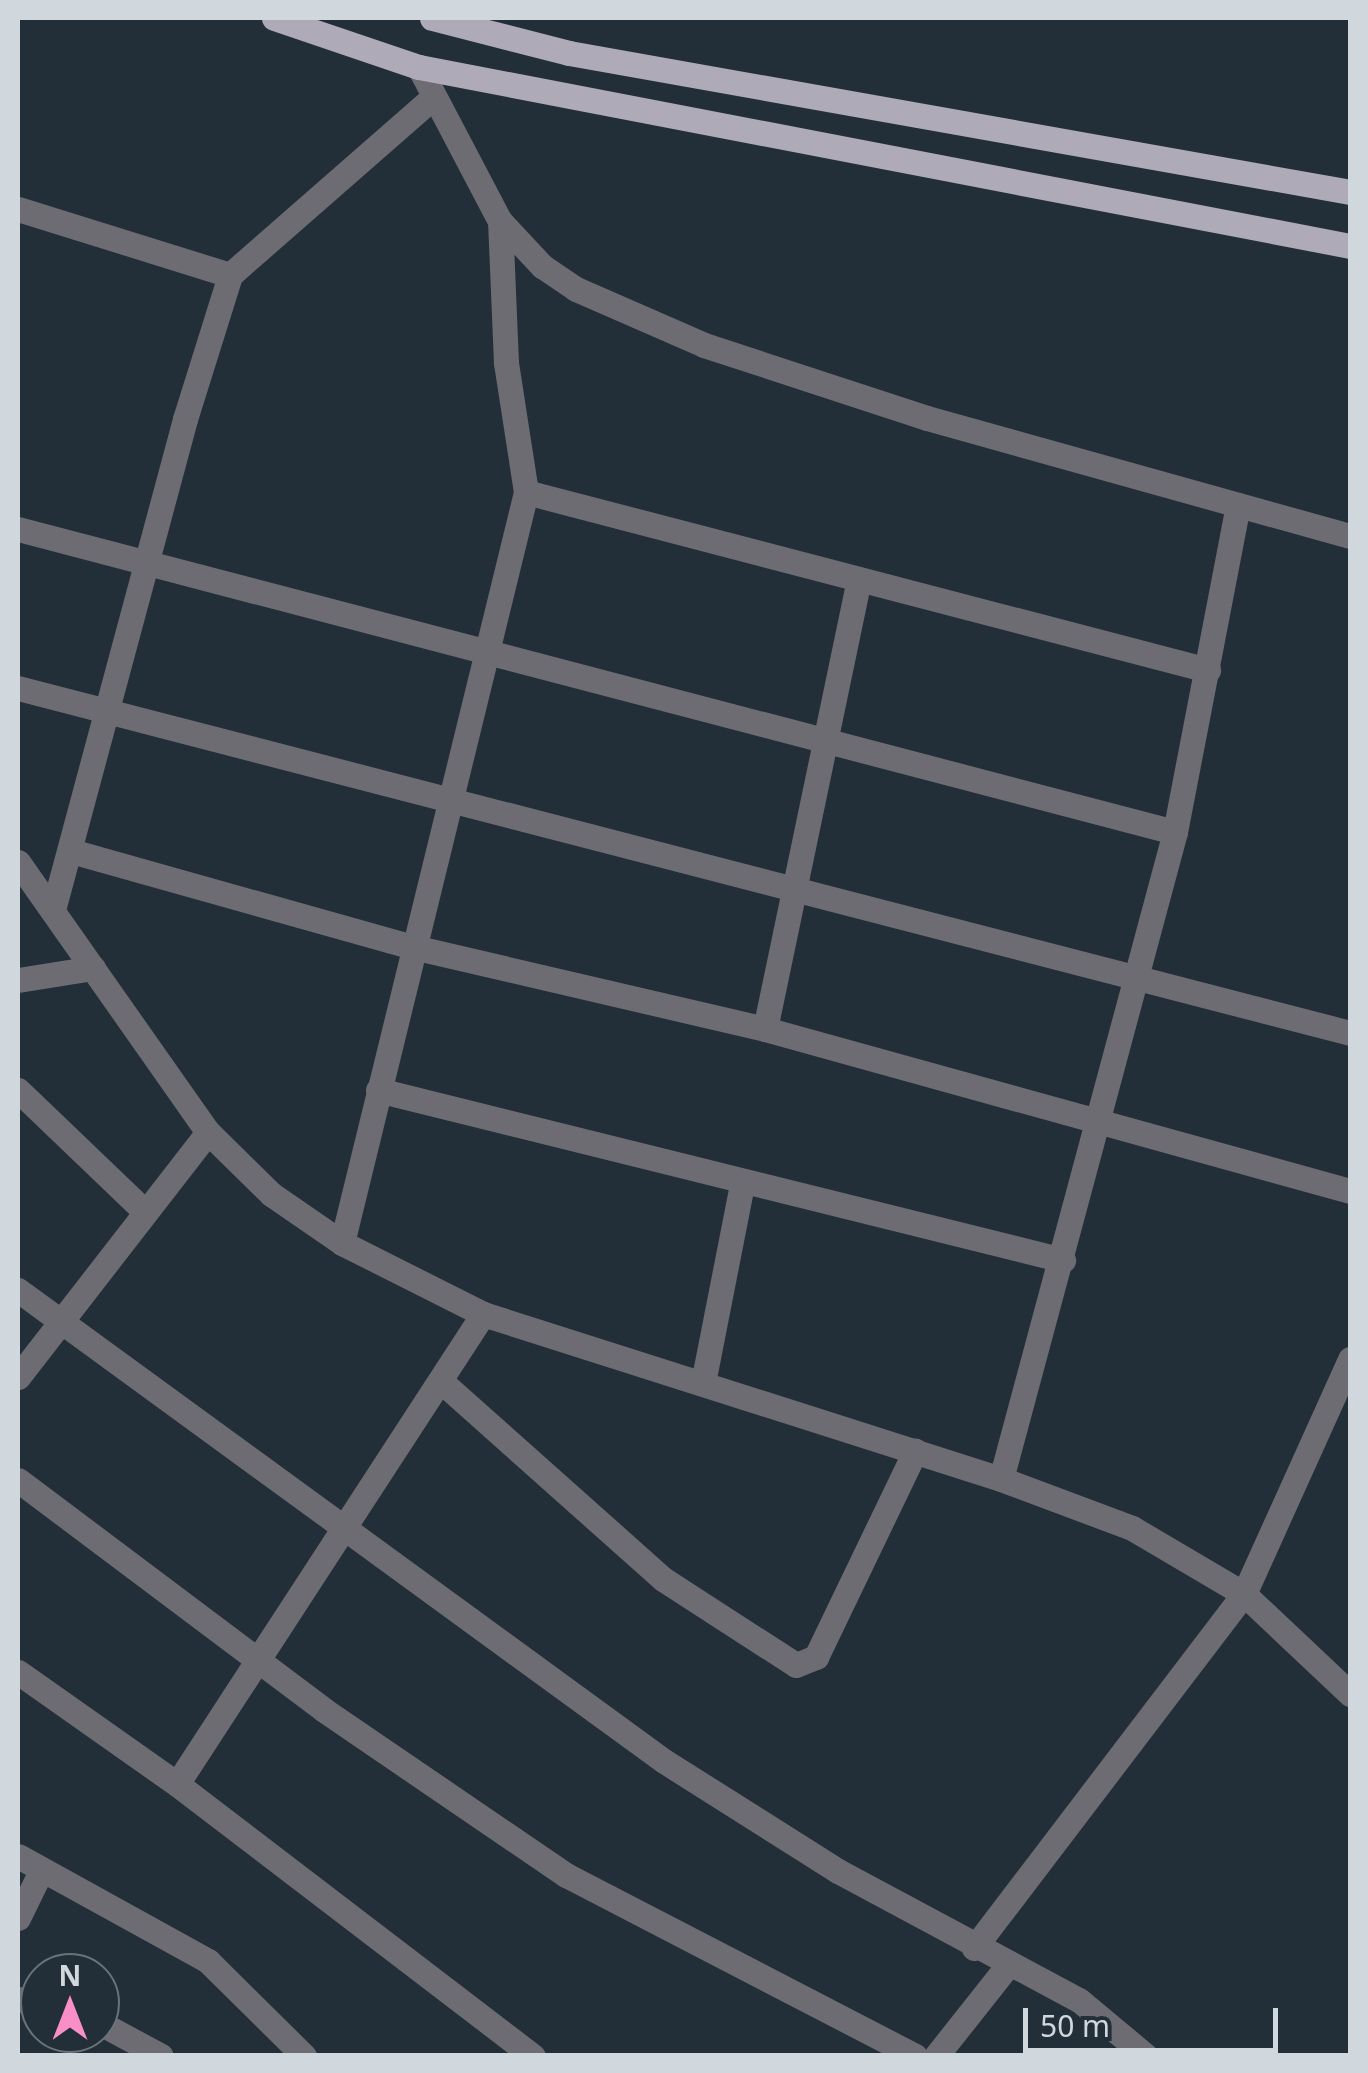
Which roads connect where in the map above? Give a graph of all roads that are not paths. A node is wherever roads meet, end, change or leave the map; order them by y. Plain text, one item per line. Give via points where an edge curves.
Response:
1 (274, 18) edge
2 (432, 18) edge
3 (471, 23) edge
4 (418, 68) junction
5 (432, 98) junction
6 (1350, 192) edge
7 (18, 209) edge
8 (500, 221) junction
9 (1350, 246) edge
10 (230, 275) junction
11 (526, 492) junction
12 (1238, 504) junction
13 (18, 529) edge
14 (1350, 536) edge
15 (149, 564) junction
16 (858, 584) junction
17 (483, 646) junction
18 (1208, 670) junction
19 (18, 688) edge
20 (110, 709) junction
21 (822, 735) junction
22 (447, 798) junction
23 (1175, 832) junction
24 (72, 850) junction
25 (18, 862) edge
26 (790, 886) junction
27 (53, 910) junction
28 (413, 947) junction
29 (93, 968) junction
30 (1135, 975) junction
31 (18, 980) edge
32 (765, 1028) junction
33 (1350, 1033) edge
34 (18, 1090) edge
35 (378, 1090) junction
36 (1096, 1120) junction
37 (208, 1132) junction
38 (742, 1184) junction
39 (1350, 1191) edge
40 (146, 1212) junction
41 (342, 1243) junction
42 (1063, 1260) junction
43 (18, 1290) edge
44 (483, 1314) junction
45 (58, 1321) junction
46 (1350, 1360) edge
47 (18, 1377) edge
48 (443, 1384) junction
49 (703, 1384) junction
50 (1342, 1414) edge
51 (915, 1451) junction
52 (1001, 1479) junction
53 (18, 1480) edge
54 (341, 1530) junction
55 (1244, 1594) junction
56 (260, 1663) junction
57 (18, 1672) edge
58 (1350, 1694) edge
59 (176, 1784) junction
60 (18, 1856) edge
61 (41, 1871) junction
62 (18, 1918) edge
63 (974, 1948) junction
64 (1010, 1964) junction
65 (120, 2034) edge
66 (162, 2056) edge
67 (304, 2056) edge
68 (532, 2056) edge
69 (915, 2056) edge
70 (936, 2056) edge
71 (1146, 2056) edge

1 - 4 main road
2 - 3 main road
3 - 6 main road via 589,56
4 - 5 street
4 - 9 main road
5 - 8 street
5 - 10 street
7 - 10 street
8 - 11 street via 506,363
8 - 12 street via 542,266 576,289 704,344 927,418
10 - 15 street
11 - 16 street
11 - 17 street
12 - 14 street
12 - 18 street
13 - 15 street
15 - 17 street
15 - 20 street
16 - 18 street
16 - 21 street
17 - 21 street
17 - 22 street
18 - 23 street
19 - 20 street
20 - 22 street
20 - 24 street
21 - 23 street
21 - 26 street
22 - 26 street
22 - 28 street
23 - 30 street
24 - 27 street
24 - 28 street
25 - 27 street
26 - 30 street
26 - 32 street
27 - 29 street
28 - 32 street
28 - 35 street
29 - 31 street
29 - 37 street
30 - 33 street
30 - 36 street
32 - 36 street
34 - 40 street
35 - 38 street
35 - 41 street
36 - 39 street
36 - 42 street
37 - 40 street
37 - 41 street via 271,1194
38 - 42 street
38 - 49 street
40 - 45 street
41 - 44 street
42 - 52 street
43 - 45 street
44 - 48 street
44 - 49 street
45 - 47 street
45 - 54 street
46 - 50 street
48 - 51 street via 663,1580 796,1665 816,1657
48 - 54 street
49 - 51 street
50 - 55 street
51 - 52 street
52 - 55 street via 1132,1528
53 - 56 street
54 - 56 street
54 - 63 street via 664,1762
55 - 58 street
55 - 63 street
56 - 59 street
56 - 69 street via 566,1875
57 - 59 street
59 - 68 street
60 - 61 street
61 - 62 street
61 - 67 street via 208,1961
63 - 64 street
64 - 70 street
64 - 71 street via 1080,2000
65 - 66 street

